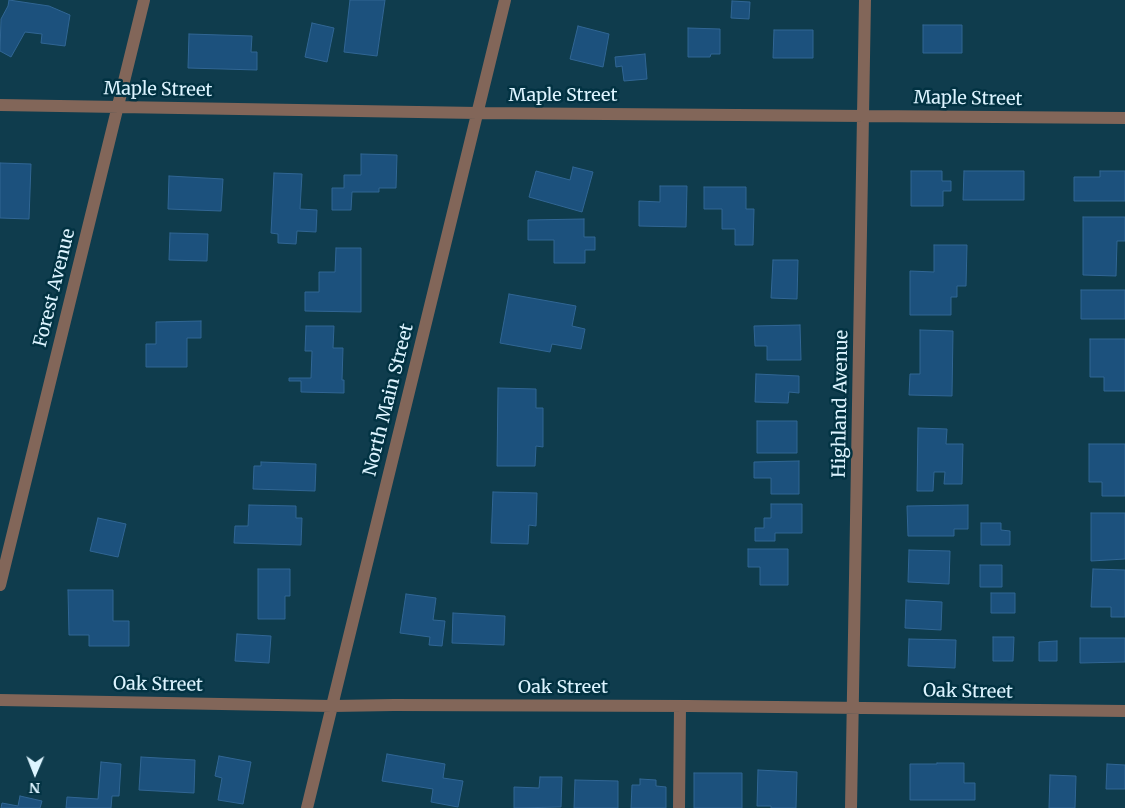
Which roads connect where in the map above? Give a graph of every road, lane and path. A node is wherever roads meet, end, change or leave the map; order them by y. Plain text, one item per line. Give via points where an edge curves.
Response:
1 (144, 0) edge
2 (504, 0) edge
3 (865, 0) edge
4 (0, 105) edge
5 (118, 107) junction
6 (477, 113) junction
7 (863, 116) junction
8 (1125, 118) edge
9 (0, 585) edge
10 (0, 700) edge
11 (332, 706) junction
12 (680, 707) junction
13 (853, 709) junction
14 (1125, 711) edge
15 (308, 808) edge
16 (679, 808) edge
17 (851, 808) edge

1 - 5 street, Forest Avenue
2 - 6 street, North Main Street
3 - 7 street, Highland Avenue
4 - 5 street, Maple Street
5 - 6 street, Maple Street
5 - 9 street, Forest Avenue
6 - 7 street, Maple Street
6 - 11 street, North Main Street
7 - 8 street, Maple Street
7 - 13 street, Highland Avenue
10 - 11 street, Oak Street
11 - 12 street, Oak Street
11 - 15 street, North Main Street
12 - 13 street, Oak Street
12 - 16 street
13 - 14 street, Oak Street
13 - 17 street, Highland Avenue

